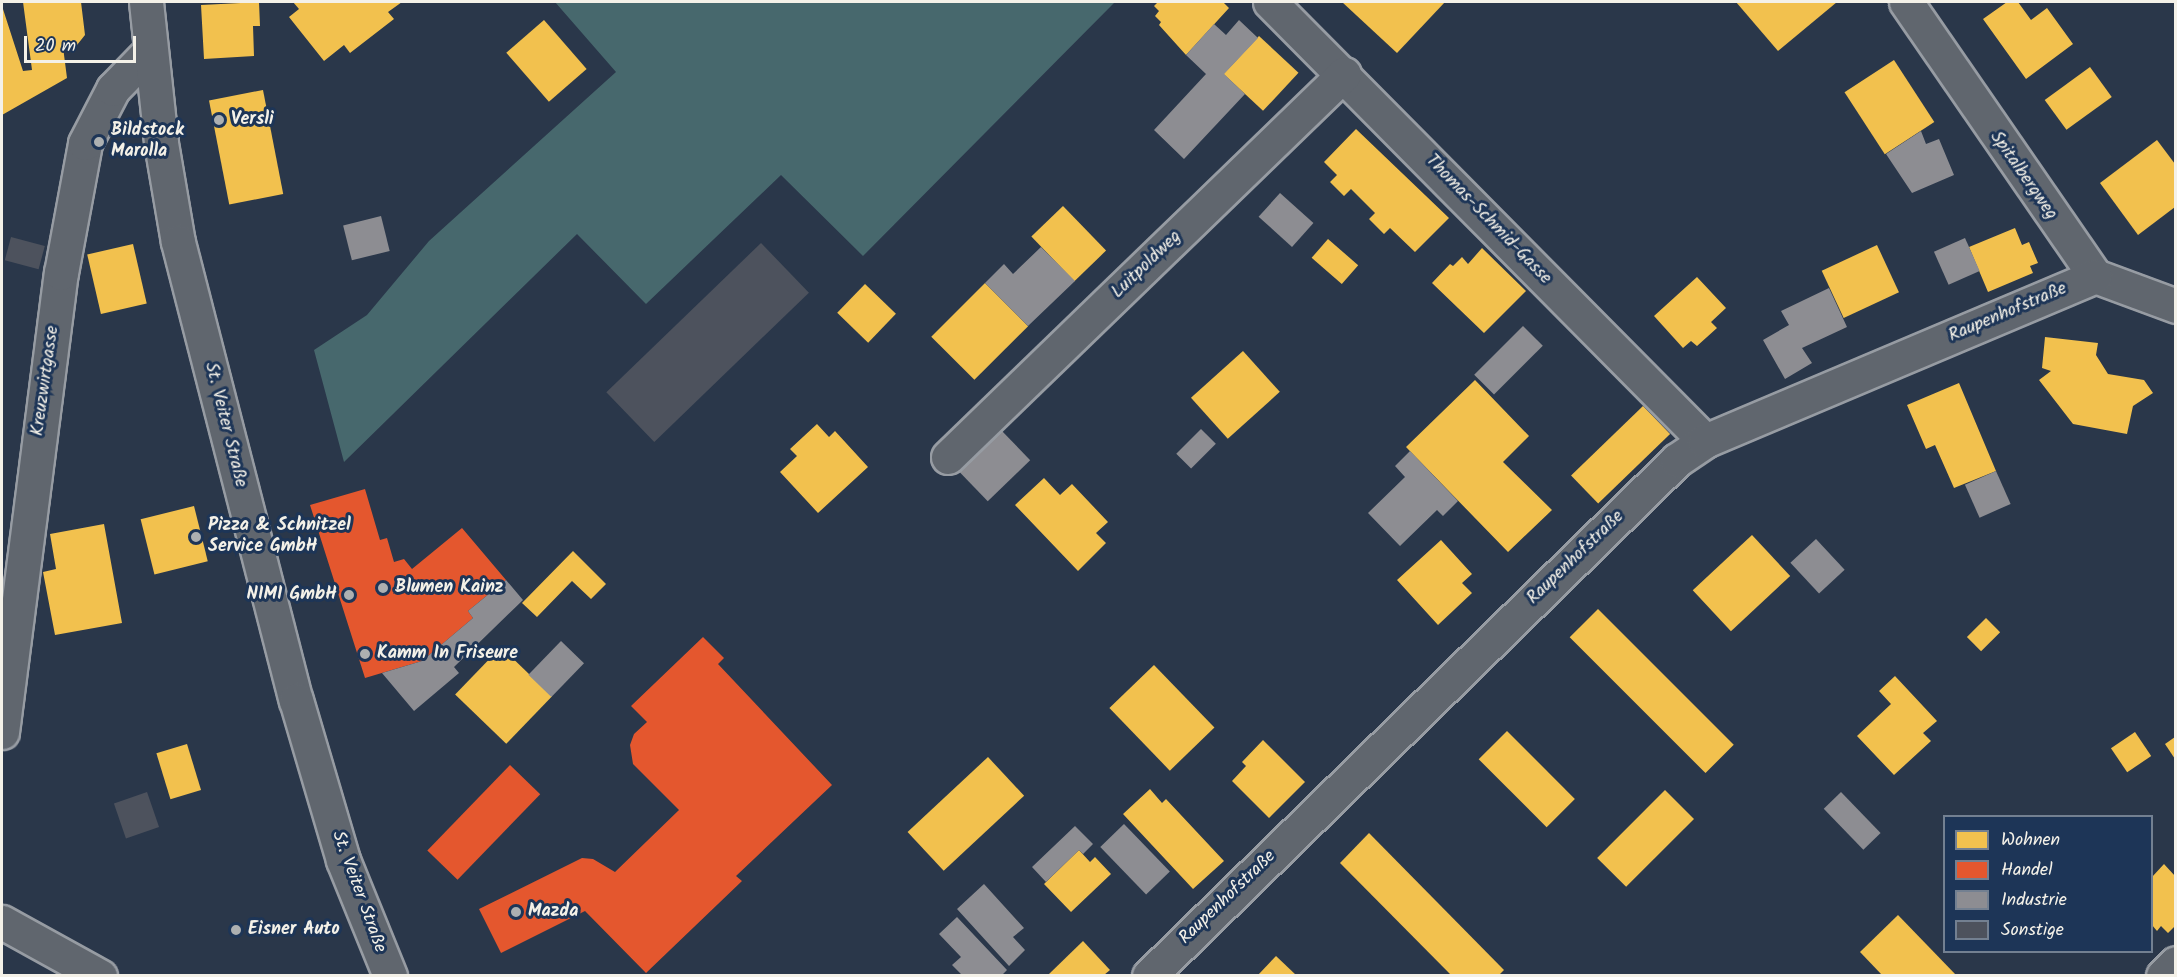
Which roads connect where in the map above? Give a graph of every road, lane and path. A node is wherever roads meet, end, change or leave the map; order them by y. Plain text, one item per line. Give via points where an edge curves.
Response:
1 (146, 2) edge
2 (1270, 2) edge
3 (1906, 2) edge
4 (150, 51) junction
5 (1344, 74) junction
6 (2095, 276) junction
7 (2175, 306) edge
8 (1705, 441) junction
9 (948, 457) dead end
10 (2, 732) edge
11 (2, 921) edge
12 (2175, 963) edge
13 (100, 975) edge
14 (390, 975) edge
15 (1149, 975) edge
16 (2163, 975) edge

1 - 4 street, St. Veiter Straße
2 - 5 street, Thomas-Schmid-Gasse
3 - 6 street, Spitalbergweg
4 - 10 street, Kreuzwirtgasse via 113,89 85,143 61,273
4 - 14 street, St. Veiter Straße via 178,242 293,689 343,860
5 - 8 street, Thomas-Schmid-Gasse
5 - 9 street, Luitpoldweg
6 - 7 street
6 - 8 street, Raupenhofstraße
8 - 15 street, Raupenhofstraße via 1677,460
11 - 13 street
12 - 16 street

